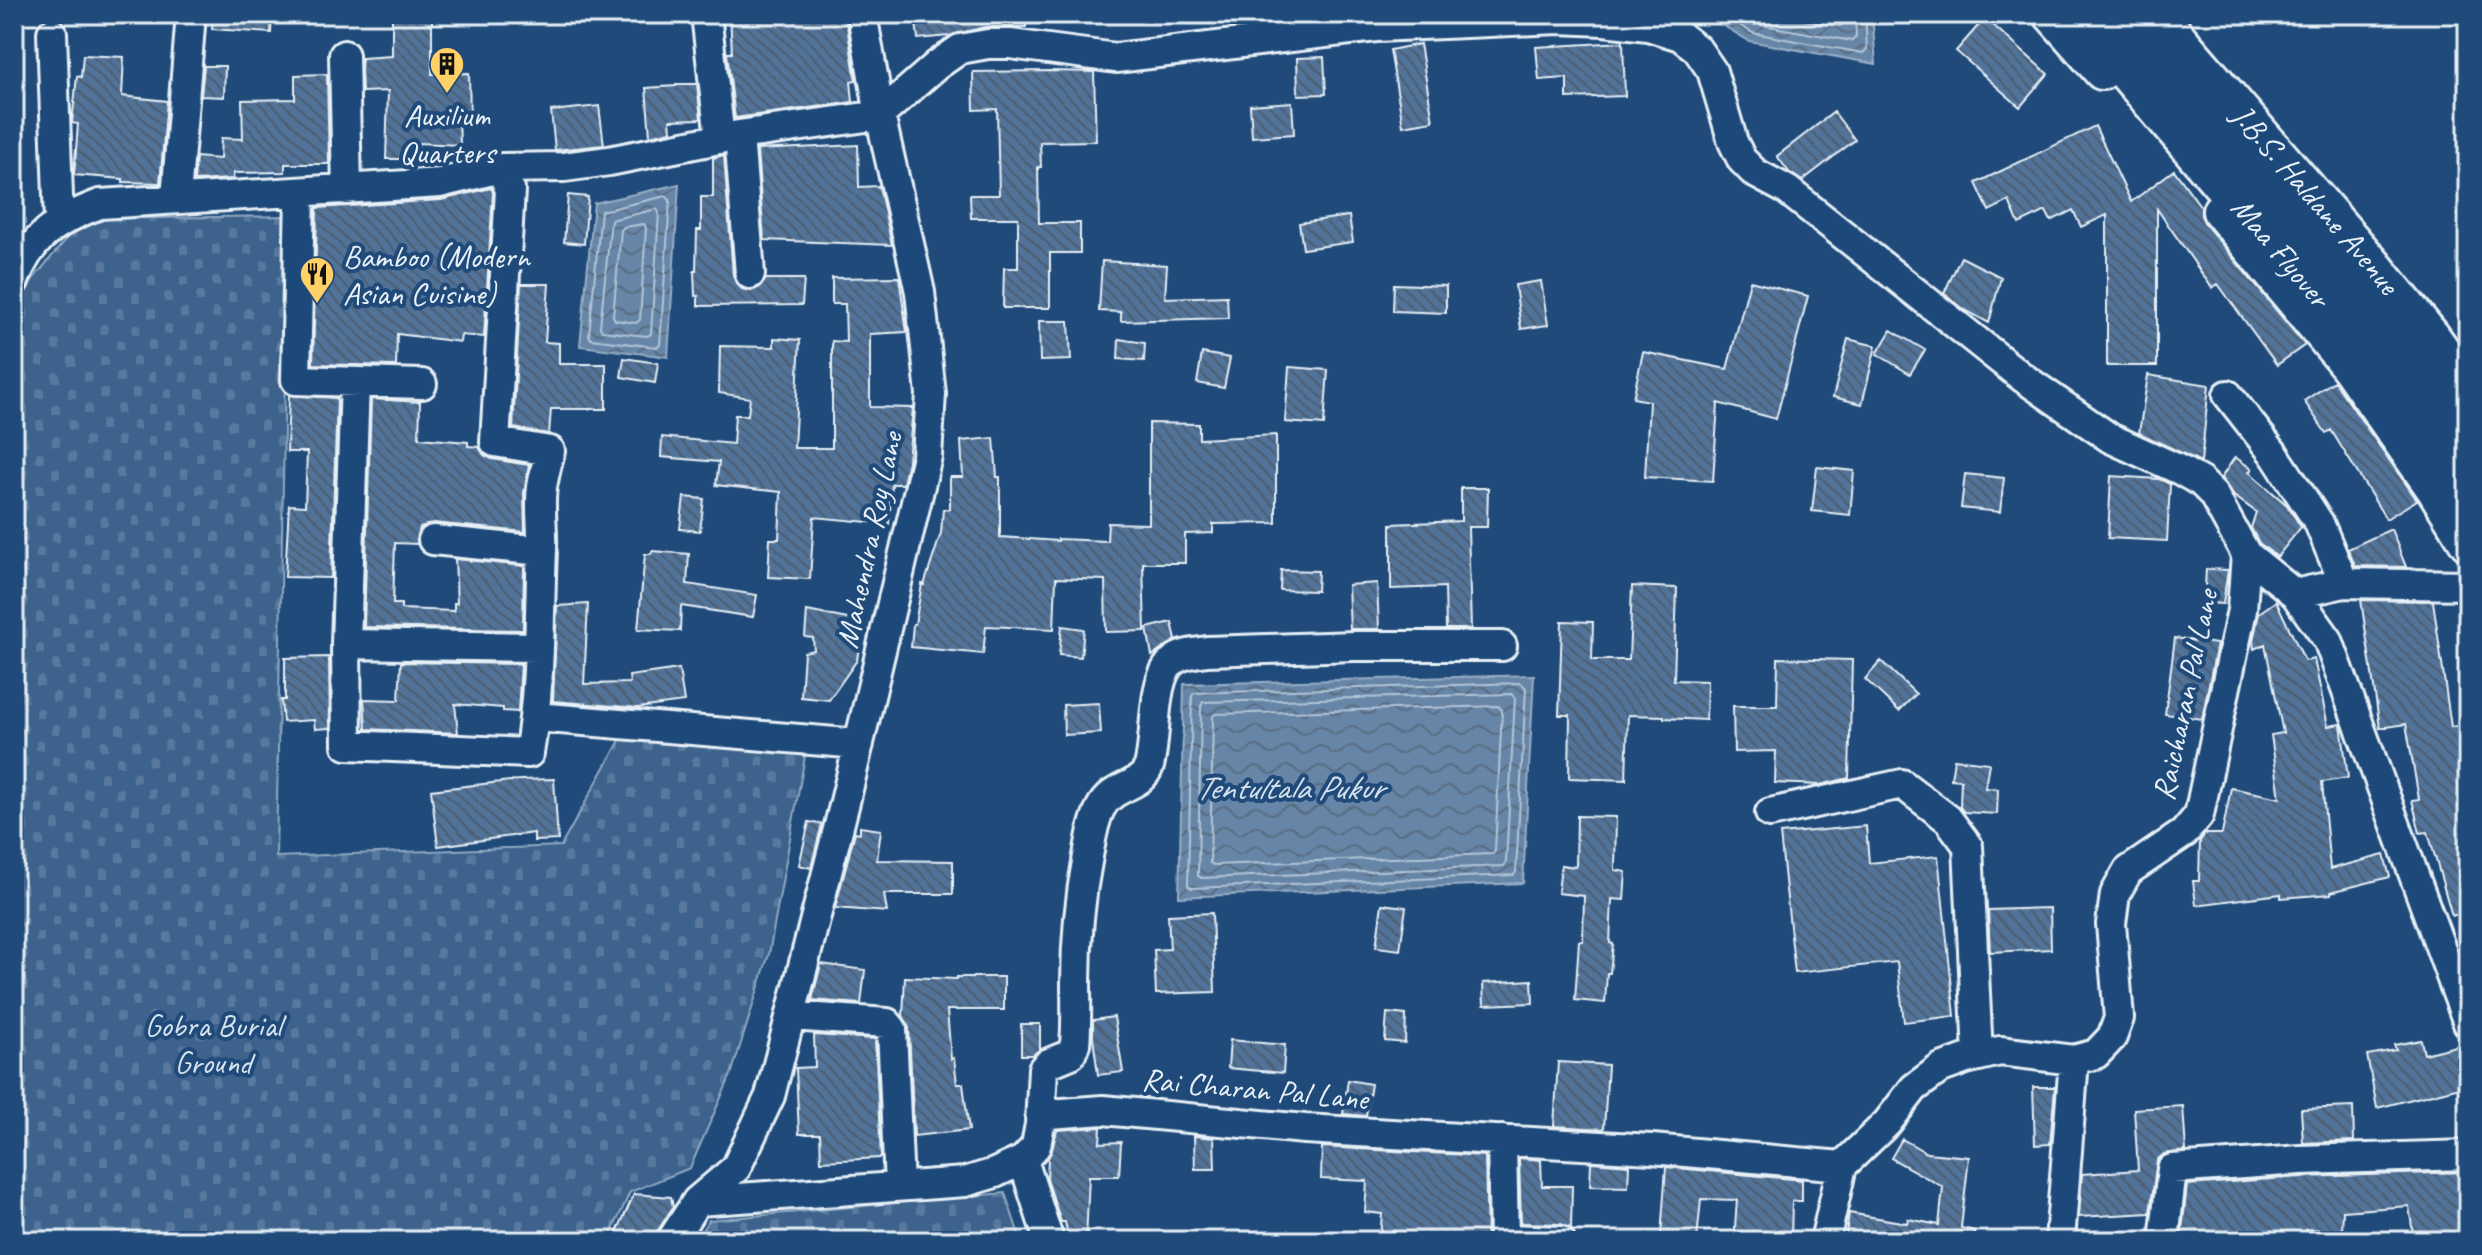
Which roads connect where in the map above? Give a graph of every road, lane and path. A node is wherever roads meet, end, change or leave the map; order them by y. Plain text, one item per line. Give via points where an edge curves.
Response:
1 (191, 14) edge
2 (706, 14) edge
3 (862, 14) edge
4 (2052, 14) edge
5 (2079, 14) edge
6 (2119, 14) edge
7 (2157, 14) edge
8 (52, 33) dead end
9 (344, 55) dead end
10 (880, 115) junction
11 (730, 137) junction
12 (501, 168) junction
13 (347, 190) junction
14 (300, 193) junction
15 (176, 198) junction
16 (59, 223) junction
17 (17, 266) edge
18 (750, 274) dead end
19 (355, 382) junction
20 (422, 384) dead end
21 (2468, 388) edge
22 (2228, 395) dead end
23 (2468, 435) edge
24 (2468, 501) edge
25 (433, 540) dead end
26 (2468, 542) edge
27 (542, 551) junction
28 (2246, 554) junction
29 (2344, 583) junction
30 (2468, 585) edge
31 (2295, 594) junction
32 (346, 644) junction
33 (1502, 646) dead end
34 (538, 647) junction
35 (536, 717) junction
36 (859, 744) junction
37 (1770, 813) dead end
38 (792, 1016) junction
39 (2468, 1023) edge
40 (1978, 1056) junction
41 (2074, 1060) junction
42 (1040, 1124) junction
43 (1502, 1140) junction
44 (2468, 1155) edge
45 (1023, 1160) junction
46 (1842, 1166) junction
47 (899, 1186) junction
48 (697, 1201) junction
49 (1504, 1240) edge
50 (671, 1241) edge
51 (1049, 1241) edge
52 (1560, 1241) edge
53 (1825, 1241) edge
54 (2060, 1241) edge
55 (2164, 1241) edge

1 - 15 street
2 - 11 street
3 - 10 street, Mahendra Roy Lane
4 - 26 main road via 2349,366
5 - 24 highway, Maa Flyover via 2367,353
6 - 23 highway, Maa Flyover via 2298,220
7 - 21 main road, J.B.S. Haldane Avenue via 2374,266
8 - 16 street
9 - 13 street
10 - 11 street
10 - 28 street via 960,49 988,44 1116,58 1376,27 1559,19 1648,26 1680,36 1712,71 1733,142 1755,173 1787,190 2047,395 2110,438 2201,482
10 - 36 street, Mahendra Roy Lane via 920,292 931,394 927,456
11 - 12 street via 579,165
11 - 18 street
12 - 13 street via 440,183
12 - 27 street via 510,190 495,442 550,451 541,490
13 - 14 street
14 - 15 street
14 - 19 street via 296,380
15 - 16 street via 100,204
16 - 17 street
19 - 20 street
19 - 32 street
22 - 29 street via 2319,523
25 - 27 street
27 - 34 street
28 - 31 street
28 - 41 street, Raicharan Pal Lane via 2242,610 2199,815 2184,833 2128,871 2115,894 2111,924 2119,1018 2112,1037 2096,1054
29 - 30 street
29 - 31 street
31 - 39 street via 2328,640
32 - 34 street
32 - 35 street via 347,745 529,753
33 - 42 street via 1207,651 1171,662 1162,677 1148,767 1139,780 1107,798 1092,834 1078,937 1075,1044 1071,1054 1043,1069
34 - 35 street
35 - 36 street
36 - 38 street, Mahendra Roy Lane
37 - 40 street via 1902,784 1948,819 1968,846
38 - 47 street via 887,1023 892,1029
38 - 48 street, Mahendra Roy Lane via 770,1096 736,1168
40 - 41 street via 2000,1051
40 - 46 street via 1941,1068 1914,1088
41 - 54 street
42 - 43 street, Rai Charan Pal Lane via 1049,1114 1103,1110
42 - 45 street via 1036,1146
43 - 46 street, Rai Charan Pal Lane
43 - 49 street
44 - 55 street via 2172,1169
45 - 47 street via 965,1182
45 - 51 street
46 - 53 street
47 - 48 street
48 - 50 street, Mahendra Roy Lane
49 - 52 street

